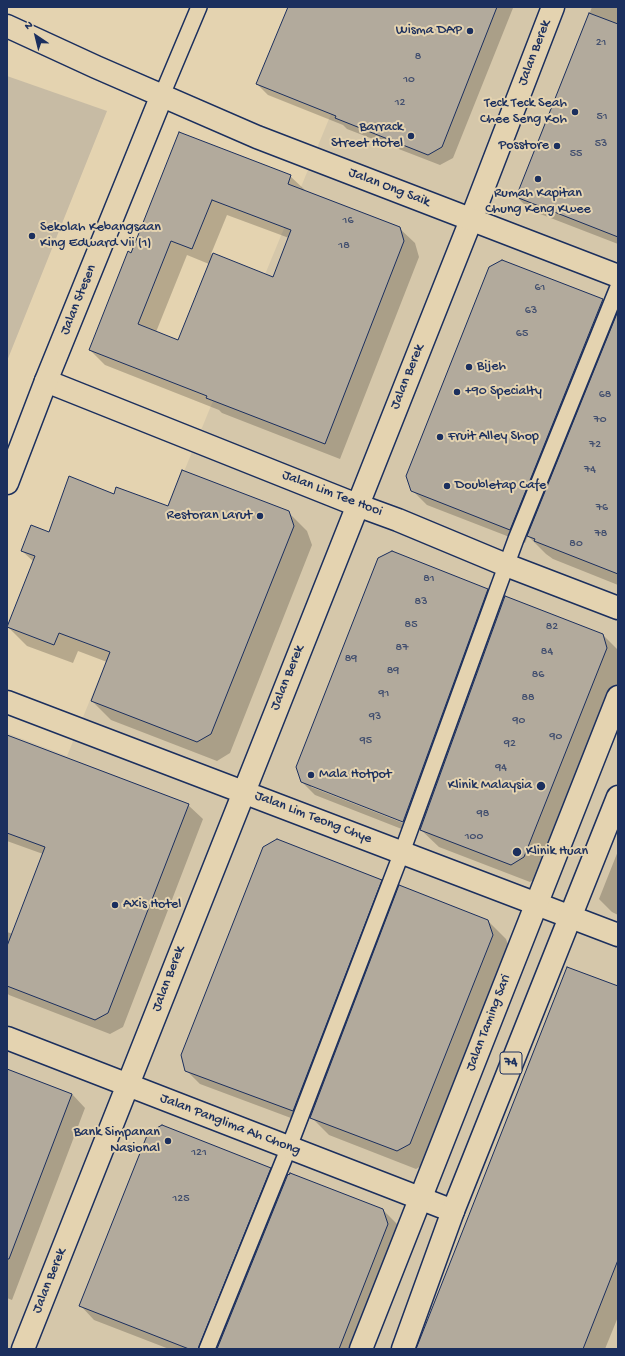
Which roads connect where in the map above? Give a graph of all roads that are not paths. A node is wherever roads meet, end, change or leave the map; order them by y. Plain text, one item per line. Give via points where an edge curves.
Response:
1 (199, 7) edge
2 (553, 7) edge
3 (7, 26) edge
4 (162, 95) junction
5 (471, 220) junction
6 (618, 276) edge
7 (618, 287) edge
8 (46, 381) junction
9 (7, 483) edge
10 (357, 505) junction
11 (506, 565) junction
12 (618, 608) edge
13 (618, 697) edge
14 (7, 702) edge
15 (243, 792) junction
16 (618, 797) edge
17 (402, 852) junction
18 (536, 903) junction
19 (570, 916) junction
20 (618, 935) edge
21 (7, 1038) edge
22 (128, 1085) junction
23 (289, 1147) junction
24 (420, 1198) junction
25 (453, 1211) junction
26 (23, 1349) edge
27 (206, 1349) edge
28 (361, 1349) edge
29 (403, 1349) edge

1 - 4 lane
2 - 5 street, Jalan Berek
3 - 4 street, Jalan Ong Saik
4 - 5 street, Jalan Ong Saik via 257,137
4 - 8 street, Jalan Stesen
5 - 6 street, Jalan Ong Saik
5 - 10 street, Jalan Berek
7 - 11 lane
8 - 9 street, Jalan Stesen
8 - 10 street, Jalan Lim Tee Hooi
10 - 11 street, Jalan Lim Tee Hooi
10 - 15 street, Jalan Berek
11 - 12 street, Jalan Lim Tee Hooi
11 - 17 lane
13 - 18 street, Jalan Taming Sari / 74
14 - 15 street, Jalan Lim Teong Chye
15 - 17 street, Jalan Lim Teong Chye
15 - 22 street, Jalan Berek
16 - 19 street, 74
17 - 18 street, Jalan Lim Teong Chye
17 - 23 lane
18 - 19 street, Jalan Lim Teong Chye
18 - 24 street, Jalan Taming Sari / 74
19 - 20 street, Jalan Lim Teong Chye
19 - 25 street, 74
21 - 22 street, Jalan Panglima Ah Chong
22 - 23 street, Jalan Panglima Ah Chong
22 - 26 street, Jalan Berek
23 - 24 street, Jalan Panglima Ah Chong
23 - 27 lane
24 - 25 street, Jalan Panglima Ah Chong
24 - 28 street, Jalan Taming Sari / 74
25 - 29 street, 74

